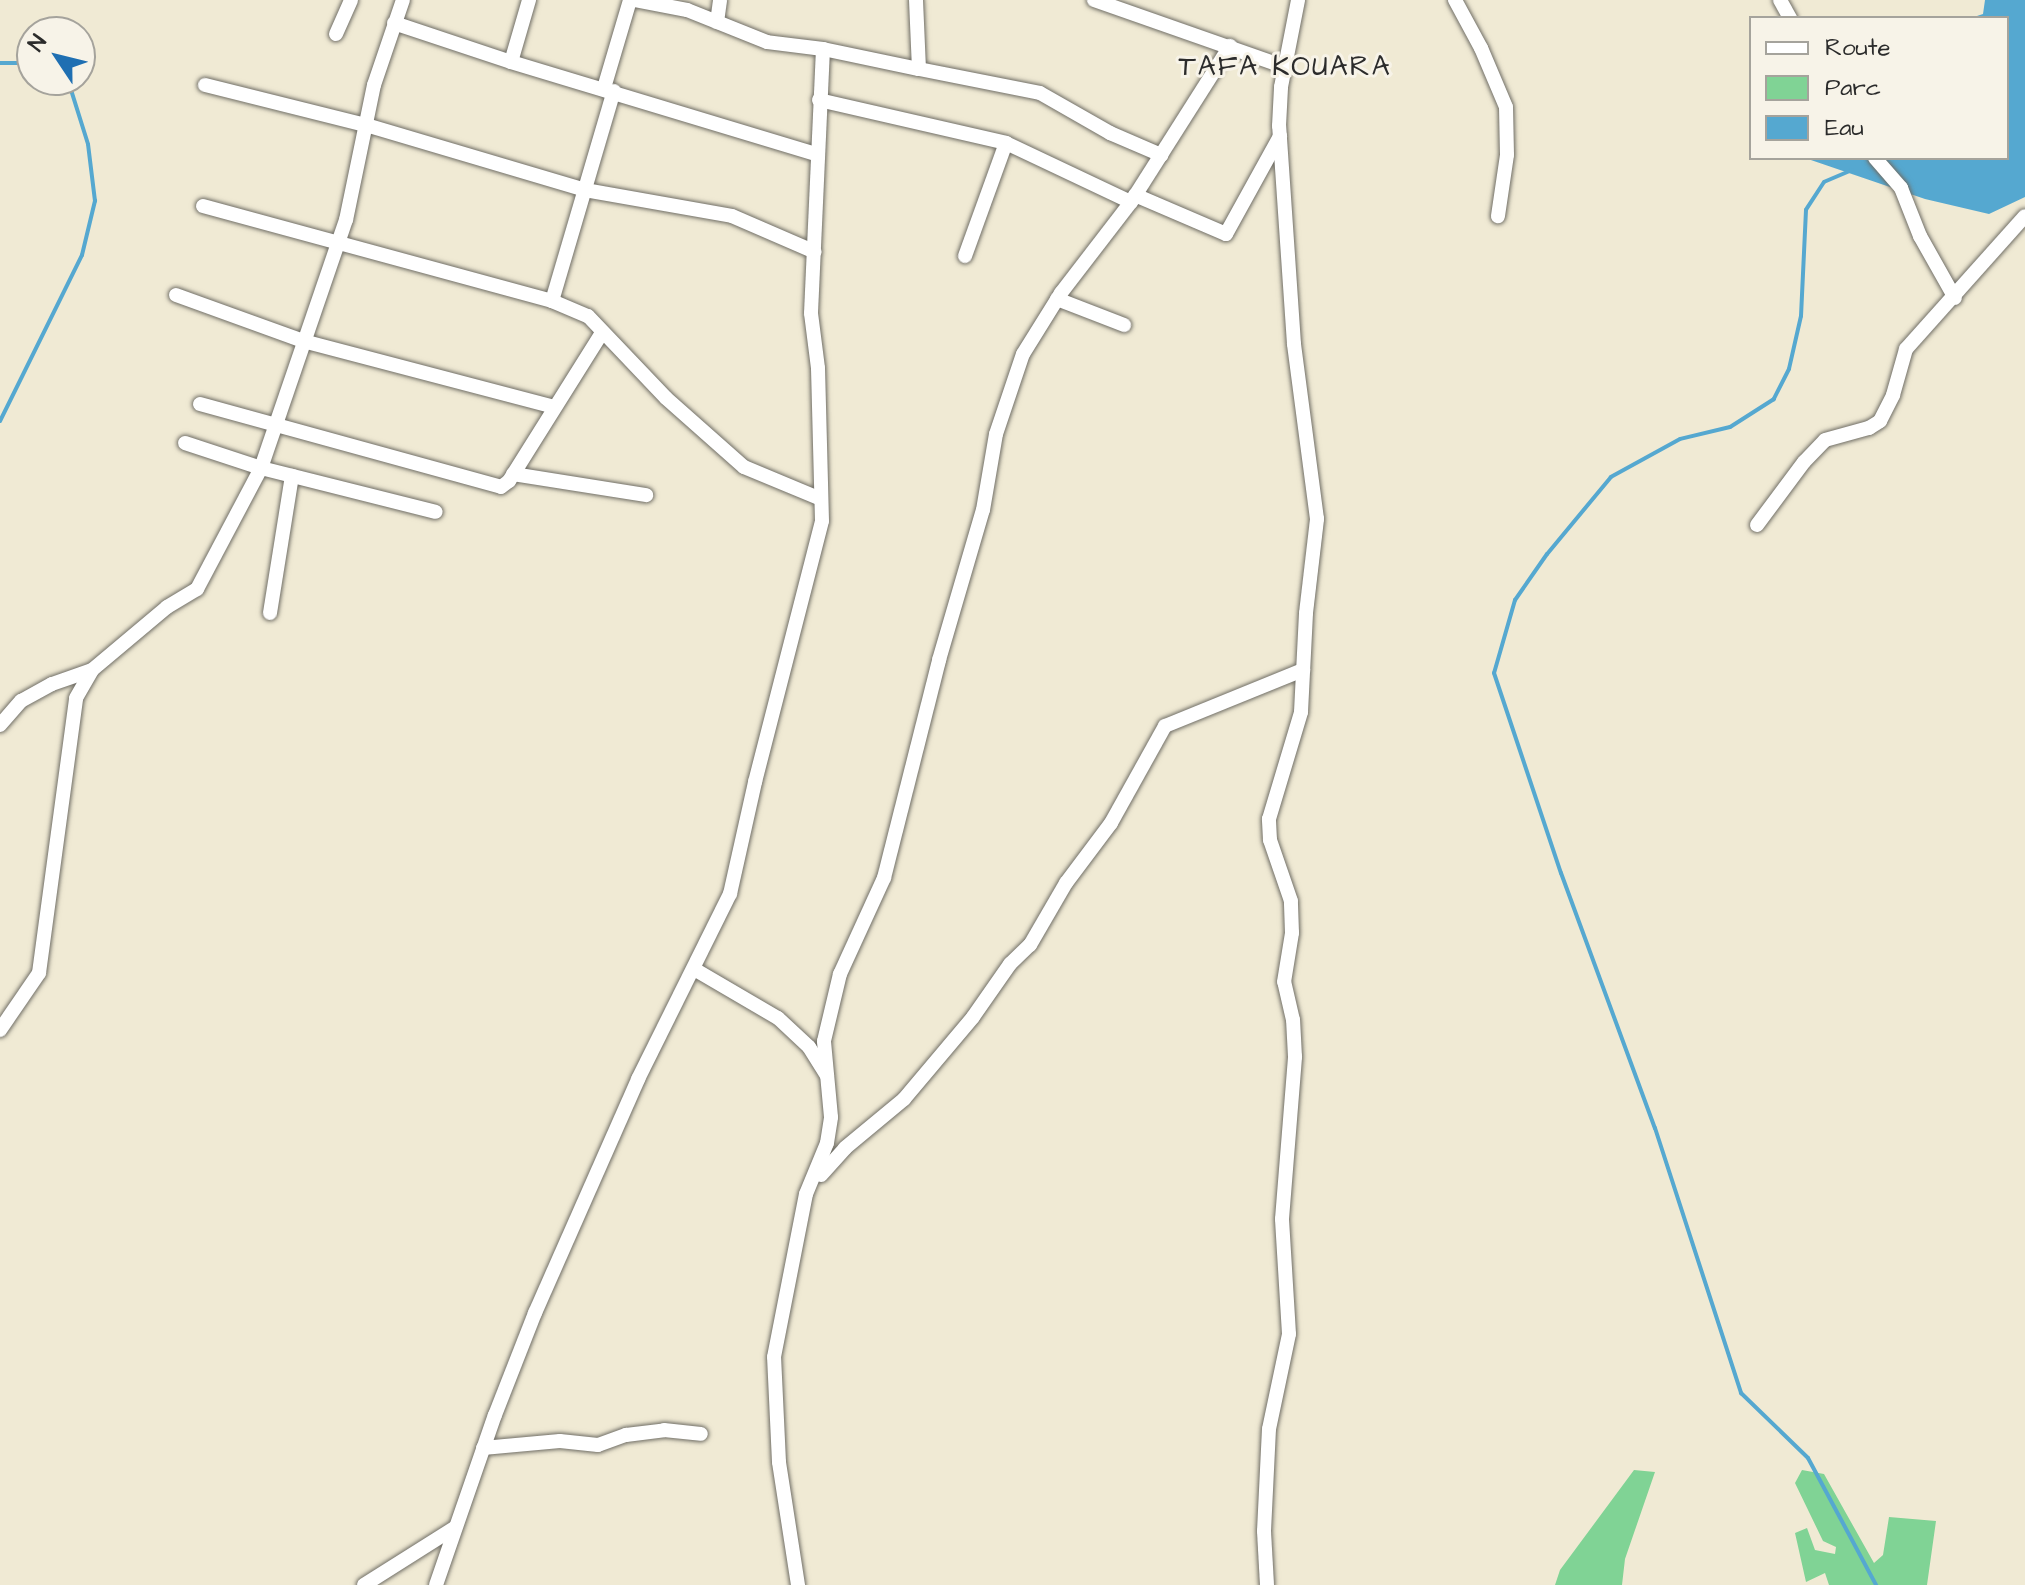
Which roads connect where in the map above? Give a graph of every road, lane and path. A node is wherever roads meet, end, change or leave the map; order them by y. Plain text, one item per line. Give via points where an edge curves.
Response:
1 (351, 0) edge
2 (403, 0) edge
3 (529, 0) edge
4 (632, 0) edge
5 (720, 0) edge
6 (916, 0) edge
7 (1094, 0) edge
8 (1298, 0) edge
9 (1455, 0) edge
10 (1145, 7) edge
11 (717, 22) junction
12 (394, 23) junction
13 (336, 34) dead end
14 (1230, 46) junction
15 (823, 49) junction
16 (511, 62) junction
17 (1285, 67) junction
18 (919, 69) junction
19 (205, 85) dead end
20 (609, 90) junction
21 (819, 100) junction
22 (366, 125) junction
23 (1280, 136) junction
24 (1006, 143) junction
25 (816, 154) junction
26 (1161, 155) junction
27 (1877, 160) edge
28 (585, 190) junction
29 (1133, 199) junction
30 (203, 206) dead end
31 (1498, 216) dead end
32 (2025, 216) edge
33 (335, 242) junction
34 (815, 252) junction
35 (965, 256) dead end
36 (176, 295) dead end
37 (1955, 298) junction
38 (1057, 299) junction
39 (552, 301) junction
40 (1124, 325) dead end
41 (602, 333) junction
42 (303, 341) junction
43 (200, 404) dead end
44 (555, 407) junction
45 (275, 425) junction
46 (185, 443) dead end
47 (261, 468) junction
48 (513, 474) junction
49 (292, 476) junction
50 (646, 495) dead end
51 (821, 499) junction
52 (436, 512) dead end
53 (1757, 525) dead end
54 (270, 613) dead end
55 (92, 670) junction
56 (1303, 670) junction
57 (0, 725) edge
58 (694, 969) junction
59 (0, 1030) edge
60 (829, 1080) junction
61 (806, 1194) junction
62 (701, 1434) dead end
63 (483, 1448) junction
64 (454, 1528) junction
65 (364, 1585) edge
66 (436, 1585) edge
67 (798, 1585) edge
68 (1267, 1585) edge

1 - 13 street
2 - 12 street
3 - 16 street
4 - 11 street via 687,10
4 - 20 street
5 - 11 street
6 - 18 street
7 - 10 street
8 - 17 street
9 - 31 street via 1506,107 1507,155
10 - 14 street
11 - 15 street via 767,42
12 - 16 street
12 - 22 street
14 - 17 street
14 - 26 street
15 - 18 street
15 - 21 street
16 - 20 street
17 - 23 street
18 - 26 street via 1040,93
19 - 22 street
20 - 25 street
20 - 28 street
21 - 24 street
21 - 25 street
22 - 28 street
22 - 33 street via 346,220
23 - 29 street via 1226,234
23 - 56 street via 1294,344 1317,519
24 - 29 street
24 - 35 street
25 - 34 street
26 - 29 street
27 - 37 street via 1901,188 1925,246
28 - 34 street via 732,216
28 - 39 street
29 - 38 street
30 - 33 street
32 - 37 street
33 - 39 street
33 - 42 street
34 - 51 street via 811,313 818,368
36 - 42 street
37 - 53 street via 1906,349 1880,421 1825,440
38 - 40 street
38 - 60 street via 1023,354 996,434 983,510 884,878 840,974 824,1041
39 - 41 street via 588,316
41 - 44 street
41 - 51 street via 744,467
42 - 44 street
42 - 45 street
43 - 45 street
44 - 48 street
45 - 47 street
45 - 48 street via 495,488
46 - 47 street
47 - 49 street
47 - 55 street via 197,589 167,607
48 - 50 street
49 - 52 street
49 - 54 street
51 - 58 street via 820,528 730,894
55 - 57 street via 21,701
55 - 59 street via 76,698 39,973
56 - 61 street via 1165,726 1111,823 1066,883 1030,945 904,1099 845,1148
56 - 68 street via 1296,733 1269,819 1270,840 1292,910 1284,982 1295,1057 1282,1219 1289,1334 1269,1429
58 - 60 street via 778,1018 809,1047
58 - 63 street via 638,1079 535,1313
60 - 61 street via 827,1143
61 - 67 street via 774,1357 779,1462
62 - 63 street via 664,1430 598,1445 560,1441
63 - 64 street
64 - 65 street
64 - 66 street

